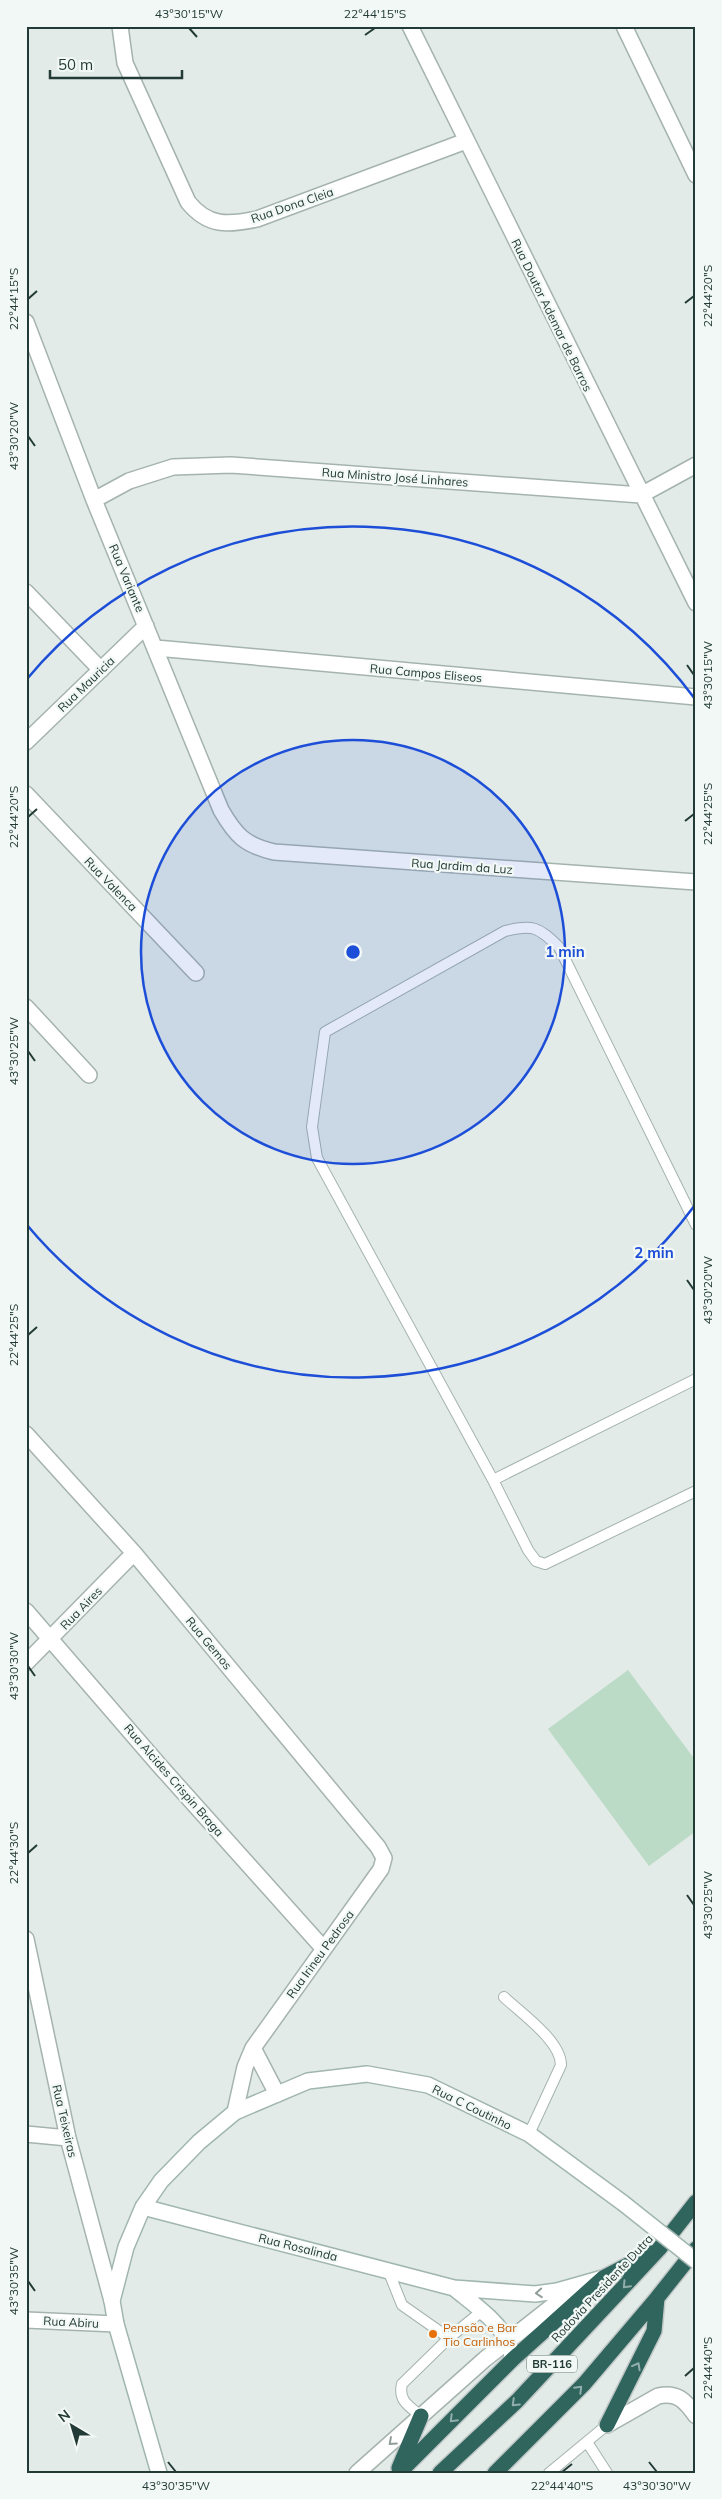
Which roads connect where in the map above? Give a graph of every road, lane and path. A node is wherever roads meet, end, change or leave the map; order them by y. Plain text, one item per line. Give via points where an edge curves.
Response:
1 (120, 26) edge
2 (410, 26) edge
3 (624, 26) edge
4 (466, 142) junction
5 (696, 175) edge
6 (26, 322) edge
7 (696, 465) edge
8 (641, 495) junction
9 (94, 500) junction
10 (26, 592) edge
11 (696, 603) edge
12 (146, 626) junction
13 (156, 648) junction
14 (101, 670) junction
15 (696, 697) edge
16 (26, 742) edge
17 (26, 794) edge
18 (234, 832) joint
19 (696, 882) edge
20 (196, 973) dead end
21 (26, 1008) edge
22 (89, 1075) dead end
23 (696, 1225) edge
24 (696, 1379) edge
25 (26, 1434) edge
26 (493, 1480) junction
27 (696, 1491) edge
28 (134, 1553) junction
29 (26, 1611) edge
30 (51, 1639) junction
31 (26, 1662) edge
32 (384, 1858) joint
33 (26, 1938) edge
34 (323, 1948) junction
35 (504, 1998) dead end
36 (253, 2048) junction
37 (277, 2094) junction
38 (235, 2112) junction
39 (26, 2134) edge
40 (529, 2134) junction
41 (68, 2138) junction
42 (696, 2202) edge
43 (143, 2207) junction
44 (659, 2249) junction
45 (696, 2249) edge
46 (696, 2261) edge
47 (388, 2270) junction
48 (603, 2278) junction
49 (578, 2286) junction
50 (454, 2288) junction
51 (658, 2298) junction
52 (112, 2301) junction
53 (482, 2311) junction
54 (26, 2320) edge
55 (116, 2324) junction
56 (448, 2338) junction
57 (508, 2340) junction
58 (513, 2359) junction
59 (421, 2416) junction
60 (696, 2416) edge
61 (607, 2425) junction
62 (587, 2442) junction
63 (159, 2473) edge
64 (357, 2473) edge
65 (398, 2473) edge
66 (440, 2473) edge
67 (495, 2473) edge
68 (549, 2473) edge
69 (607, 2473) edge

1 - 4 street, Rua Dona Cleia via 125,63 188,202 210,222 240,223 257,219
2 - 4 street, Rua Doutor Ademar de Barros
3 - 5 street
4 - 8 street, Rua Doutor Ademar de Barros
6 - 9 street, Rua Variante
7 - 8 street
8 - 9 street, Rua Ministro José Linhares via 231,465 173,467 128,480
8 - 11 street, Rua Doutor Ademar de Barros
9 - 12 street, Rua Variante
10 - 14 street
12 - 13 street, Rua Variante
12 - 14 street, Rua Mauricia
13 - 15 street, Rua Campos Eliseos
13 - 18 street, Rua Variante via 220,810
14 - 16 street, Rua Mauricia
17 - 20 street, Rua Valenca
18 - 19 street, Rua Jardim da Luz via 252,847 274,852
21 - 22 street
23 - 26 lane via 559,947 542,931 528,926 505,931 324,1032 312,1127 317,1158
24 - 26 lane
25 - 28 street, Rua Gemos
26 - 27 lane via 528,1550 536,1561 545,1564
28 - 30 street, Rua Aires
28 - 32 street, Rua Gemos
29 - 30 street, Rua Alcides Crispin Braga
30 - 31 street, Rua Aires
30 - 34 street, Rua Alcides Crispin Braga via 159,1766
32 - 34 street, Rua Irineu Pedrosa via 381,1869
33 - 41 street, Rua Teixeiras
34 - 36 street, Rua Irineu Pedrosa
35 - 40 lane via 554,2044 561,2056 561,2065
36 - 37 street
36 - 38 street, Rua Irineu Pedrosa via 245,2067
37 - 38 street, Rua C Coutinho
37 - 40 street, Rua C Coutinho via 308,2081 367,2074 428,2085
38 - 43 street, Rua C Coutinho via 161,2181
39 - 41 street
40 - 46 street, Rua C Coutinho, bridge
41 - 52 street, Rua Teixeiras
42 - 44 highway, Rodovia Presidente Dutra / BR-116
43 - 47 street, Rua Rosalinda
43 - 52 street, Rua C Coutinho via 126,2247
44 - 48 highway
44 -> 66 highway, Rodovia Presidente Dutra / BR-116 via 517,2401
45 - 51 highway, BR-116
47 - 50 street, Rua Rosalinda
47 - 56 lane via 402,2305
48 - 49 street, Rua Rosalinda
48 - 58 highway
49 -> 50 street, Rua Rosalinda via 535,2294
49 - 57 street
50 - 53 street, Rua Rosalinda
61 -> 51 highway via 654,2330
67 -> 51 highway, BR-116 via 584,2384
52 - 55 street, Rua Teixeiras
53 - 56 lane
53 - 57 street, Rua Rosalinda
54 - 55 street, Rua Abiru
55 - 63 street, Rua Teixeiras
56 - 59 lane via 402,2384 402,2400
57 - 58 street, Rua Rosalinda
57 - 59 street
58 -> 65 highway
59 -> 64 street
59 - 65 highway
60 - 61 street via 687,2402 666,2394
61 - 62 lane
62 - 68 lane
62 - 69 lane

